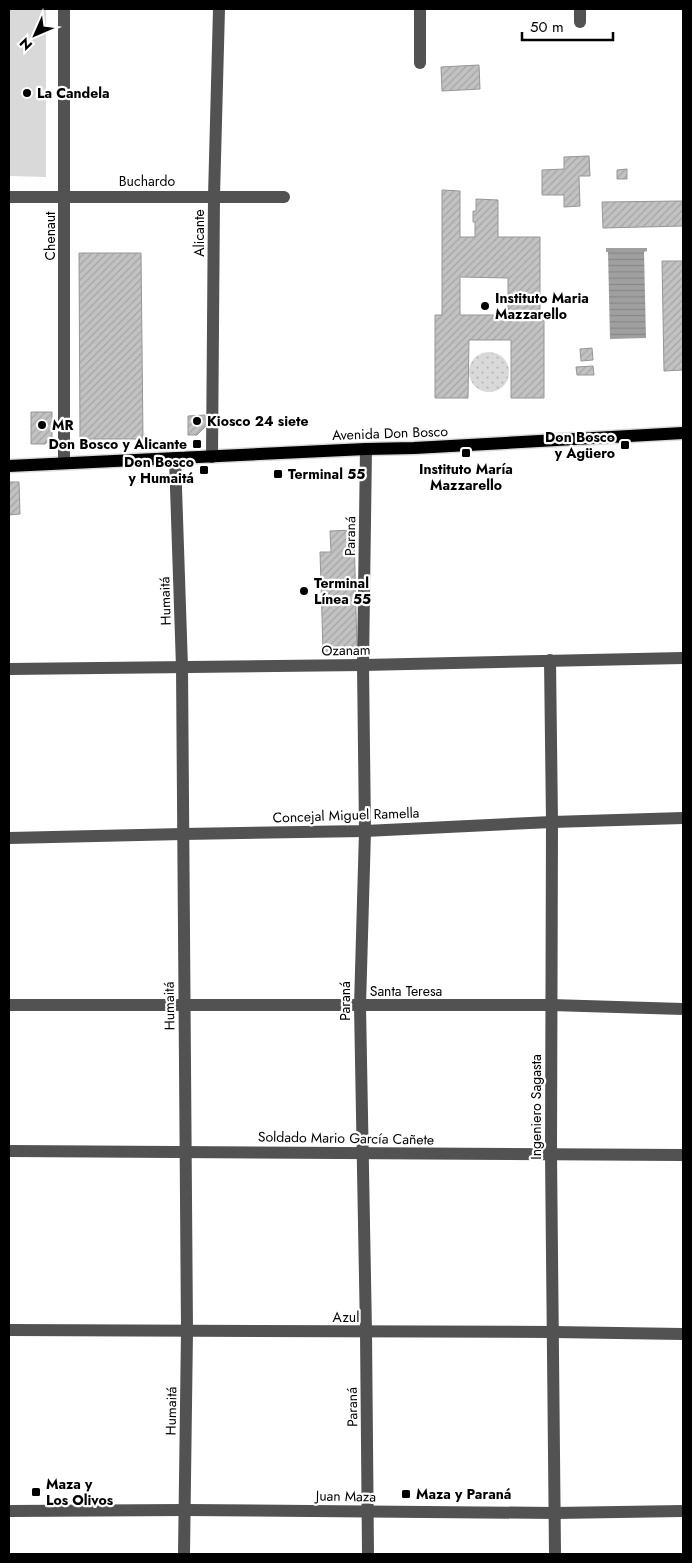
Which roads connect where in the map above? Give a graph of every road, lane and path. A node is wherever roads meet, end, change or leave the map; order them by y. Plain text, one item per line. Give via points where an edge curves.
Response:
1 (64, 9) edge
2 (219, 9) edge
3 (420, 9) edge
4 (580, 9) edge
5 (580, 22) dead end
6 (420, 63) dead end
7 (65, 196) junction
8 (214, 196) junction
9 (9, 197) edge
10 (284, 197) dead end
11 (683, 433) edge
12 (366, 449) junction
13 (212, 457) junction
14 (175, 458) junction
15 (64, 463) junction
16 (9, 466) edge
17 (683, 658) edge
18 (550, 660) junction
19 (363, 665) junction
20 (182, 667) junction
21 (9, 670) edge
22 (683, 818) edge
23 (552, 822) junction
24 (365, 831) junction
25 (182, 834) junction
26 (9, 838) edge
27 (184, 1004) junction
28 (9, 1005) edge
29 (551, 1005) junction
30 (360, 1006) junction
31 (683, 1009) edge
32 (186, 1151) junction
33 (9, 1152) edge
34 (363, 1154) junction
35 (550, 1154) junction
36 (683, 1155) edge
37 (9, 1330) edge
38 (187, 1331) junction
39 (366, 1332) junction
40 (553, 1332) junction
41 (683, 1334) edge
42 (185, 1510) junction
43 (9, 1511) edge
44 (368, 1511) junction
45 (683, 1511) edge
46 (555, 1513) junction
47 (184, 1554) edge
48 (368, 1554) edge
49 (555, 1554) edge

1 - 7 street, Chenaut
2 - 8 street, Alicante
3 - 6 street
4 - 5 street
7 - 8 street, Buchardo
7 - 9 street, Buchardo
7 - 15 street, Chenaut
8 - 10 street, Buchardo
8 - 13 street, Alicante
11 - 12 main road, Avenida Don Bosco
12 - 13 main road, Avenida Don Bosco
12 - 19 street, Paraná
13 - 14 main road, Avenida Don Bosco
14 - 15 main road, Avenida Don Bosco
14 - 20 street, Humaitá
15 - 16 main road, Avenida Don Bosco
17 - 18 street, Ozanam
18 - 19 street, Ozanam
18 - 23 street, Ingeniero Sagasta
19 - 20 street, Ozanam
19 - 24 street, Paraná
20 - 21 street, Ozanam
20 - 25 street, Humaitá
22 - 23 street, Concejal Miguel Ramella
23 - 24 street, Concejal Miguel Ramella
23 - 29 street, Ingeniero Sagasta
24 - 25 street, Concejal Miguel Ramella
24 - 30 street, Paraná
25 - 26 street, Concejal Miguel Ramella
25 - 27 street, Humaitá
27 - 28 street, Santa Teresa
27 - 30 street, Santa Teresa
27 - 32 street, Humaitá
29 - 30 street, Santa Teresa
29 - 31 street, Santa Teresa
29 - 35 street, Ingeniero Sagasta
30 - 34 street, Paraná
32 - 33 street, Soldado Mario García Cañete
32 - 34 street, Soldado Mario García Cañete
32 - 38 street, Humaitá
34 - 35 street, Soldado Mario García Cañete
34 - 39 street, Paraná
35 - 36 street, Soldado Mario García Cañete
35 - 40 street, Ingeniero Sagasta
37 - 38 street, Azul
38 - 39 street, Azul
38 - 42 street, Humaitá
39 - 40 street, Azul
39 - 44 street, Paraná
40 - 41 street, Azul
40 - 46 street, Ingeniero Sagasta
42 - 43 street, Juan Maza
42 - 44 street, Juan Maza
42 - 47 street, Humaitá
44 - 46 street, Juan Maza
44 - 48 street, Paraná
45 - 46 street, Juan Maza
46 - 49 street, Ingeniero Sagasta

